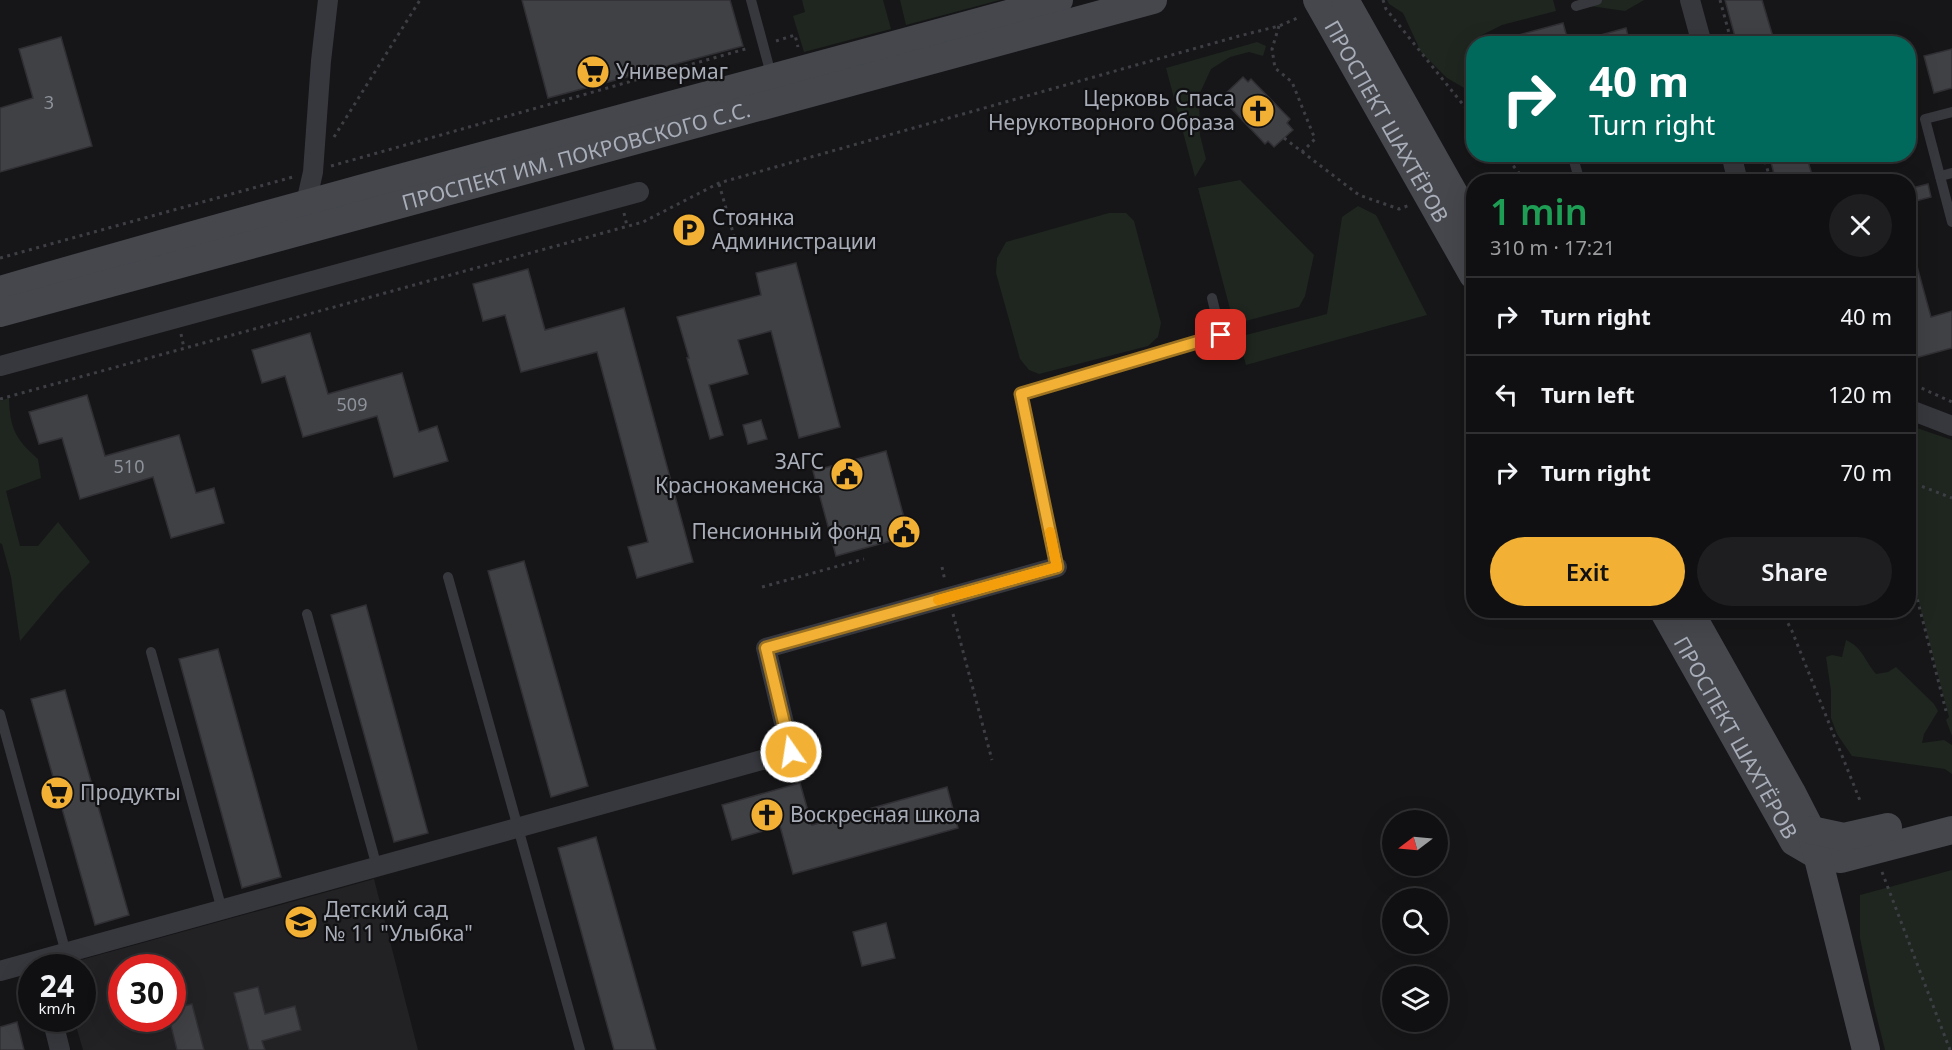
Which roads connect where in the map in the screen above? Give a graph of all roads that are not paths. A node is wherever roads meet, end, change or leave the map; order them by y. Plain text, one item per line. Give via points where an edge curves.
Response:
1 (328, 0) edge
2 (751, 0) edge
3 (1059, 0) edge
4 (1153, 0) edge
5 (1346, 0) edge
6 (1597, 0) edge
7 (1690, 0) edge
8 (1576, 6) dead end
9 (1311, 7) edge
10 (1700, 36) edge
11 (772, 78) junction
12 (1952, 112) edge
13 (1952, 173) edge
14 (1940, 176) junction
15 (639, 192) dead end
16 (307, 202) junction
17 (1466, 214) edge
18 (1952, 222) edge
19 (298, 232) junction
20 (1466, 263) edge
21 (0, 291) edge
22 (1212, 298) dead end
23 (0, 313) edge
24 (0, 366) edge
25 (1916, 412) edge
26 (1952, 426) edge
27 (1057, 567) joint
28 (448, 576) dead end
29 (307, 614) dead end
30 (1668, 618) edge
31 (1693, 618) edge
32 (151, 652) dead end
33 (0, 714) edge
34 (1952, 810) edge
35 (517, 828) junction
36 (1952, 830) edge
37 (1814, 843) junction
38 (377, 867) junction
39 (222, 910) junction
40 (66, 953) joint
41 (18, 968) edge
42 (0, 971) edge
43 (56, 1032) edge
44 (60, 1050) edge
45 (580, 1050) edge
46 (1866, 1050) edge

1 - 16 street
2 - 11 lane
3 - 11 main road, ПРОСПЕКТ ИМ. ПОКРОВСКОГО С.С.
4 - 19 main road, ПРОСПЕКТ ИМ. ПОКРОВСКОГО С.С.
5 - 17 main road, ПРОСПЕКТ ШАХТЁРОВ
6 - 8 lane
7 - 10 street
9 - 20 main road, ПРОСПЕКТ ШАХТЁРОВ
11 - 16 main road, ПРОСПЕКТ ИМ. ПОКРОВСКОГО С.С.
12 - 14 lane via 1925,119
13 - 14 lane
14 - 18 lane
15 - 24 street
16 - 19 street
16 - 21 main road, ПРОСПЕКТ ИМ. ПОКРОВСКОГО С.С.
19 - 23 main road, ПРОСПЕКТ ИМ. ПОКРОВСКОГО С.С.
22 - 27 lane via 1221,335 1021,394
25 - 26 street
27 - 35 street via 766,648 791,752
28 - 35 lane
29 - 38 lane
30 - 37 main road, ПРОСПЕКТ ШАХТЁРОВ via 1794,842
31 - 37 main road, ПРОСПЕКТ ШАХТЁРОВ via 1785,781
32 - 39 lane
33 - 40 lane
34 - 37 main road
35 - 38 street
35 - 45 lane
36 - 37 main road via 1841,859
37 - 46 main road
38 - 39 street
39 - 40 street
41 - 42 street
43 - 44 street

